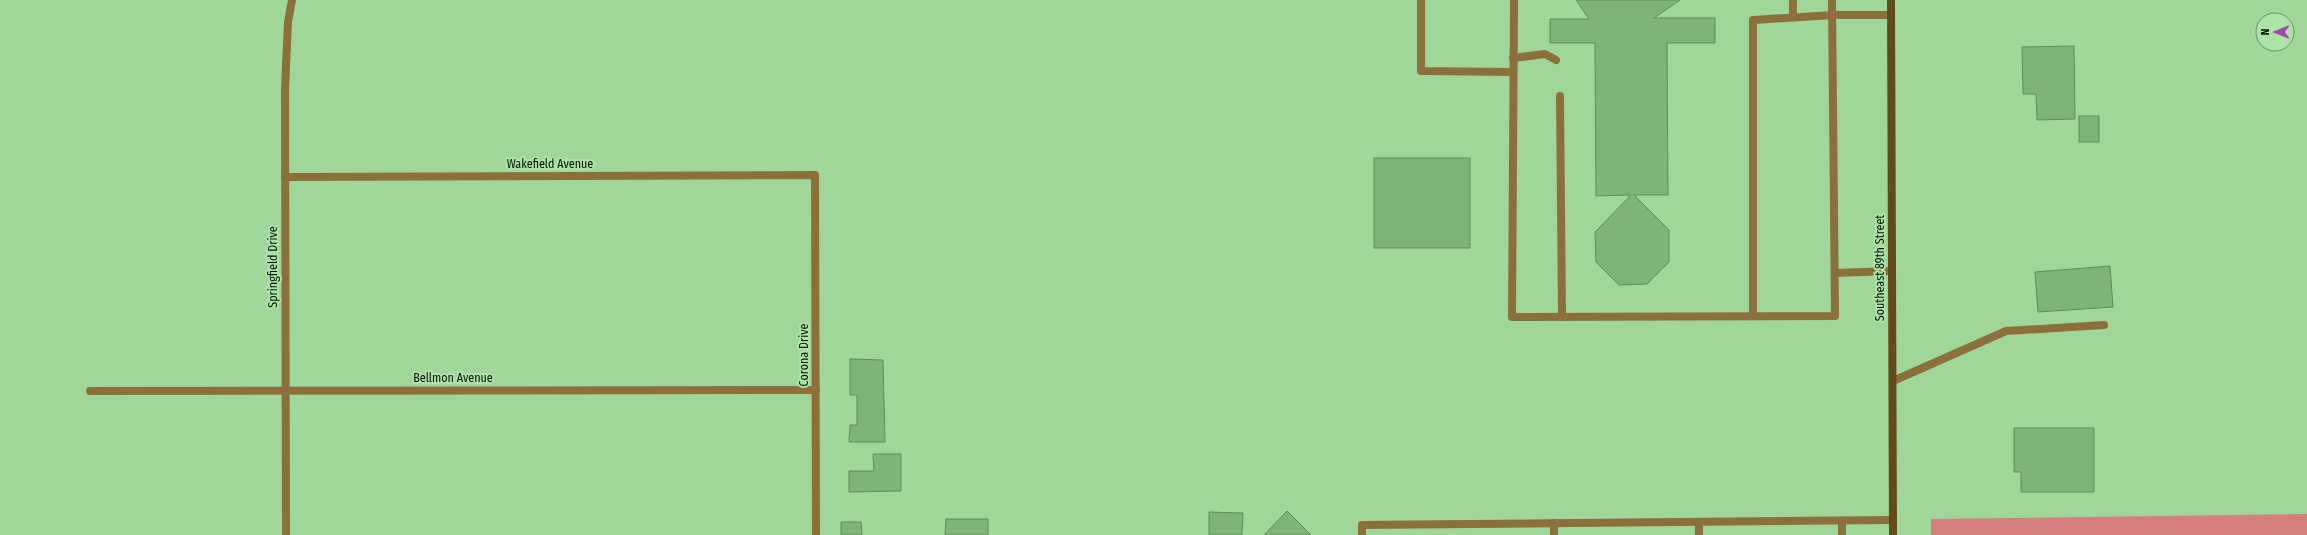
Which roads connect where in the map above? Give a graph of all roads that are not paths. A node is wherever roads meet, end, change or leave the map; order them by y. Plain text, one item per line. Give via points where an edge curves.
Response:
1 (292, 0) edge
2 (1421, 0) edge
3 (1514, 0) edge
4 (1793, 0) edge
5 (1832, 0) edge
6 (1891, 0) edge
7 (1832, 15) junction
8 (1891, 15) junction
9 (1793, 17) junction
10 (1513, 58) junction
11 (1556, 60) dead end
12 (1513, 72) junction
13 (1560, 96) dead end
14 (815, 175) joint
15 (285, 177) junction
16 (1892, 272) junction
17 (1835, 273) junction
18 (1753, 316) junction
19 (1562, 317) junction
20 (2104, 326) dead end
21 (1893, 381) junction
22 (285, 390) junction
23 (816, 390) junction
24 (90, 391) dead end
25 (1893, 520) junction
26 (1842, 521) junction
27 (1699, 522) junction
28 (1554, 523) junction
29 (286, 535) edge
30 (816, 535) edge
31 (1362, 535) edge
32 (1554, 535) edge
33 (1699, 535) edge
34 (1842, 535) edge
35 (1893, 535) edge

1 - 15 street, Springfield Drive via 286,68
2 - 12 street via 1421,71
3 - 10 street
4 - 9 street
5 - 7 street
6 - 8 main road, Southeast 89th Street
7 - 8 street
7 - 9 street
7 - 17 street
8 - 16 main road, Southeast 89th Street
9 - 18 street via 1753,20
10 - 11 street via 1545,54
10 - 12 street
12 - 19 street via 1512,317
13 - 19 street
14 - 15 street, Wakefield Avenue
14 - 23 street, Corona Drive
15 - 22 street, Springfield Drive
16 - 17 street
16 - 21 main road, Southeast 89th Street
17 - 18 street via 1835,316
18 - 19 street
20 - 21 street via 2006,331
21 - 25 main road, Southeast 89th Street
22 - 23 street, Bellmon Avenue
22 - 24 street, Bellmon Avenue
22 - 29 street, Springfield Drive
23 - 30 street, Corona Drive
25 - 26 street
25 - 35 main road, Southeast 89th Street
26 - 27 street
26 - 34 street
27 - 28 street
27 - 33 street
28 - 31 street via 1362,525
28 - 32 street

